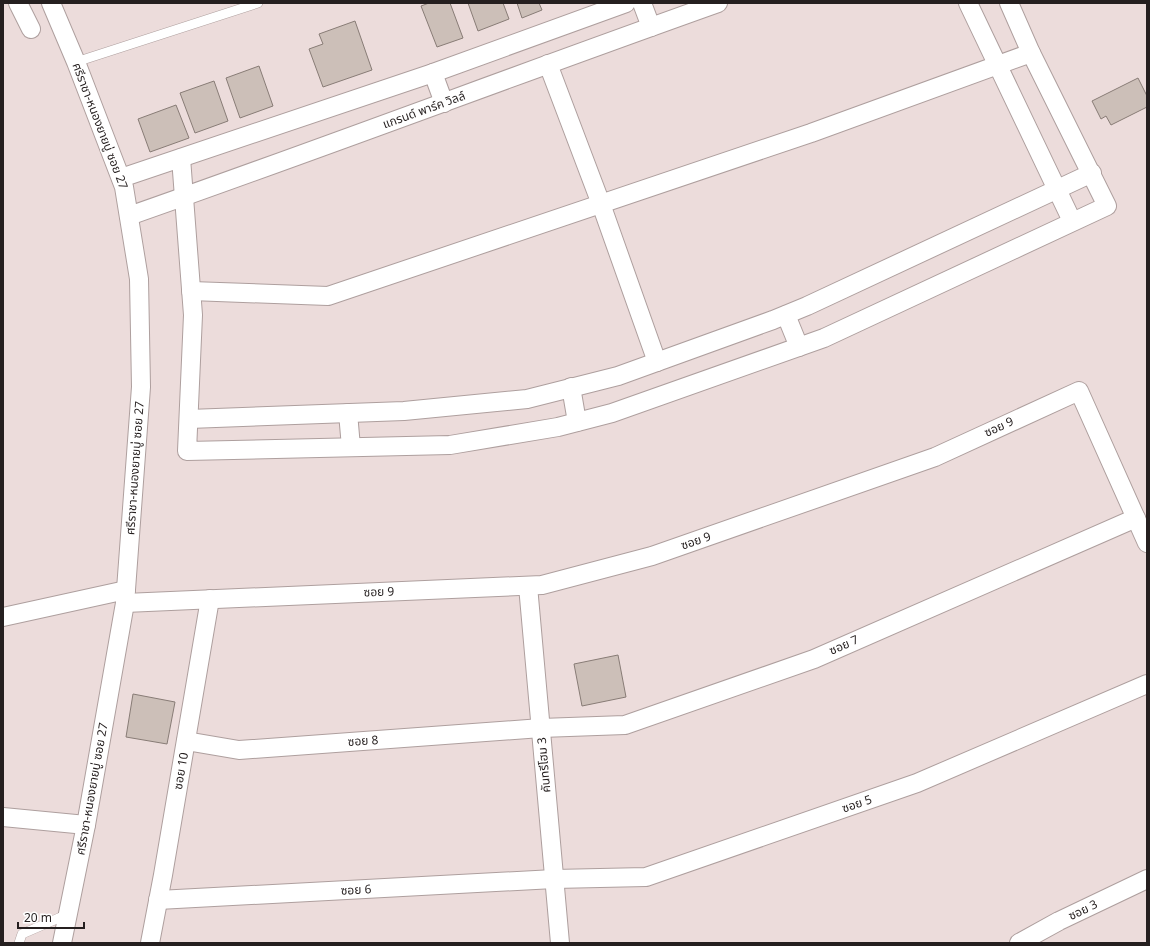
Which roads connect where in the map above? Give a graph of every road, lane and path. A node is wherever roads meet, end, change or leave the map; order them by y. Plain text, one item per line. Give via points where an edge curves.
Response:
1 (18, 3) edge
2 (51, 3) edge
3 (258, 3) edge
4 (626, 3) edge
5 (642, 3) edge
6 (718, 3) edge
7 (968, 3) edge
8 (1009, 3) edge
9 (651, 27) junction
10 (31, 29) dead end
11 (1031, 53) junction
12 (76, 62) junction
13 (548, 64) junction
14 (998, 65) junction
15 (433, 72) junction
16 (444, 102) junction
17 (181, 158) junction
18 (1092, 173) junction
19 (121, 178) junction
20 (1057, 190) junction
21 (183, 196) junction
22 (601, 204) junction
23 (129, 216) junction
24 (1072, 221) junction
25 (191, 292) junction
26 (786, 315) junction
27 (799, 347) junction
28 (658, 362) junction
29 (571, 387) junction
30 (348, 413) junction
31 (189, 419) junction
32 (577, 422) junction
33 (351, 447) junction
34 (1136, 518) junction
35 (1147, 543) edge
36 (528, 586) junction
37 (126, 597) junction
38 (210, 599) junction
39 (3, 617) edge
40 (1147, 684) edge
41 (541, 728) junction
42 (186, 741) junction
43 (3, 817) edge
44 (86, 825) junction
45 (554, 879) junction
46 (1147, 879) edge
47 (158, 900) junction
48 (68, 914) junction
49 (19, 943) edge
50 (62, 943) edge
51 (150, 943) edge
52 (560, 943) edge
53 (1019, 943) edge

1 - 10 street
2 - 12 street, ศรีราชา-หนองยายบู่ ซอย 27
3 - 12 lane
4 - 15 street
5 - 9 street
6 - 9 street, แกรนด์ พาร์ค วิลล์
7 - 14 street
8 - 11 street
9 - 13 street, แกรนด์ พาร์ค วิลล์
11 - 14 street
11 - 18 street
12 - 19 street, ศรีราชา-หนองยายบู่ ซอย 27
13 - 16 street, แกรนด์ พาร์ค วิลล์
13 - 22 street
14 - 20 street
14 - 22 street via 811,133
15 - 16 street
15 - 17 street
16 - 21 street, แกรนด์ พาร์ค วิลล์
17 - 19 street
17 - 21 street
18 - 20 street
18 - 24 street via 1107,206
19 - 23 street, ศรีราชา-หนองยายบู่ ซอย 27
20 - 24 street
20 - 26 street
21 - 23 street, แกรนด์ พาร์ค วิลล์
21 - 25 street
22 - 25 street via 328,296
22 - 28 street
23 - 37 street, ศรีราชา-หนองยายบู่ ซอย 27 via 139,279 142,387
24 - 27 street via 824,338
25 - 31 street via 193,315
26 - 27 street
26 - 28 street
27 - 32 street via 612,413
28 - 29 street via 618,376
29 - 30 street via 527,399 404,411
29 - 32 street
30 - 31 street
30 - 33 street
31 - 33 street via 187,451
32 - 33 street via 450,445
34 - 35 street, ซอย 9
34 - 36 street, ซอย 9 via 1079,391 927,459 652,556 542,586
34 - 41 street, ซอย 7 via 806,662 625,725
36 - 38 street, ซอย 9
36 - 41 street, คันทรีโฮม 3
37 - 38 street, ซอย 9
37 - 39 street, ซอย 9
37 - 44 street, ศรีราชา-หนองยายบู่ ซอย 27
38 - 42 street, ซอย 10
40 - 45 street, ซอย 5 via 917,783 646,877
41 - 42 street, ซอย 8 via 239,750
41 - 45 street, คันทรีโฮม 3
42 - 47 street, ซอย 10
43 - 44 street
44 - 48 street, ศรีราชา-หนองยายบู่ ซอย 27
45 - 47 street, ซอย 6
45 - 52 street, คันทรีโฮม 3
46 - 53 street, ซอย 3
47 - 51 street, ซอย 10
48 - 49 lane via 22,934
48 - 50 street, ศรีราชา-หนองยายบู่ ซอย 27

